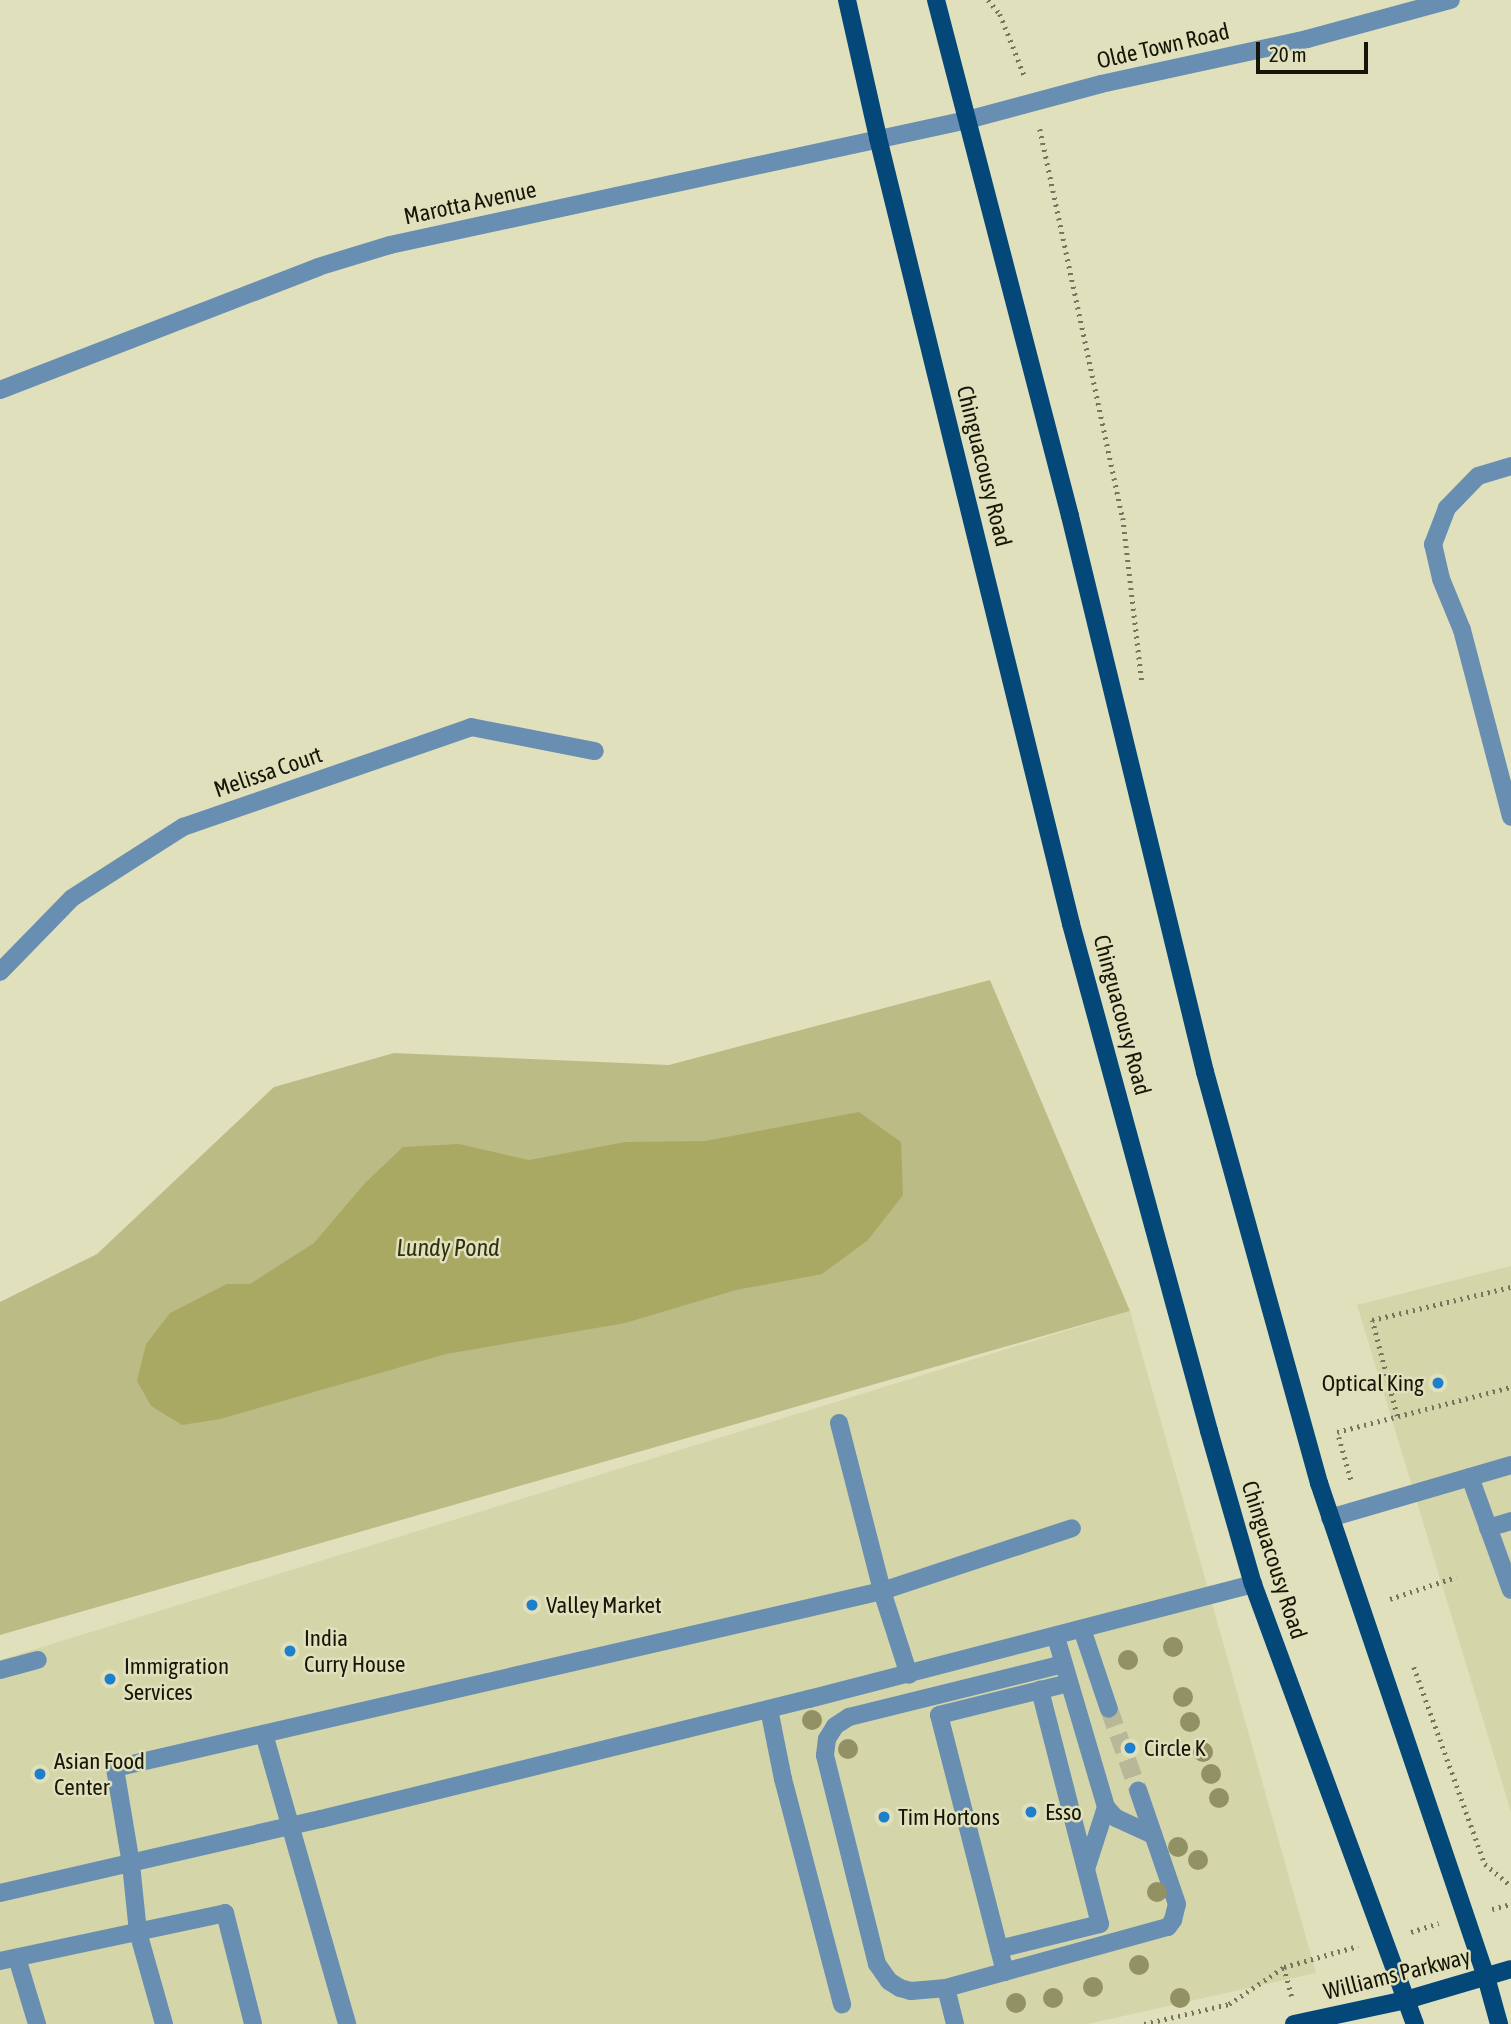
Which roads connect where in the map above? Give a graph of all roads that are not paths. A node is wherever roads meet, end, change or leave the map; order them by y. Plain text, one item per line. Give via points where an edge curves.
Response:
1 (847, 0) edge
2 (936, 0) edge
3 (1451, 0) edge
4 (967, 120) junction
5 (878, 138) junction
6 (0, 390) edge
7 (1511, 466) edge
8 (595, 751) dead end
9 (1511, 817) edge
10 (0, 972) edge
11 (839, 1423) dead end
12 (1511, 1465) edge
13 (1469, 1477) junction
14 (1330, 1518) junction
15 (1511, 1521) edge
16 (1072, 1528) dead end
17 (1488, 1528) junction
18 (1503, 1545) edge
19 (1252, 1584) junction
20 (1511, 1590) edge
21 (883, 1591) junction
22 (1082, 1629) junction
23 (1056, 1637) junction
24 (38, 1660) dead end
25 (1063, 1664) junction
26 (0, 1670) edge
27 (909, 1675) junction
28 (1069, 1683) junction
29 (1040, 1690) junction
30 (769, 1709) junction
31 (1109, 1709) tunnel mouth
32 (264, 1734) junction
33 (1138, 1790) tunnel mouth
34 (1106, 1807) junction
35 (292, 1826) junction
36 (1153, 1835) junction
37 (131, 1864) junction
38 (1087, 1869) junction
39 (0, 1894) edge
40 (138, 1932) junction
41 (999, 1950) junction
42 (8, 1960) edge
43 (1511, 1969) edge
44 (1005, 1972) junction
45 (1486, 1977) junction
46 (946, 1988) junction
47 (1406, 2000) junction
48 (842, 2004) dead end
49 (37, 2024) edge
50 (164, 2024) edge
51 (253, 2024) edge
52 (347, 2024) edge
53 (955, 2024) edge
54 (1294, 2024) edge
55 (1415, 2024) edge
56 (1499, 2024) edge

1 - 5 main road, Chinguacousy Road
2 - 4 main road
3 - 4 street, Olde Town Road
4 - 5 street, Marotta Avenue
4 - 14 main road via 1070,516 1205,1072
5 - 6 street, Marotta Avenue via 390,245 318,267
5 - 19 main road, Chinguacousy Road via 1072,924
7 - 9 street via 1478,476 1447,508 1433,544 1441,579 1462,630
8 - 10 street, Melissa Court via 471,727 183,827 72,898
11 - 21 street
12 - 13 street
13 - 14 street
13 - 17 street
14 - 45 main road
15 - 17 street
16 - 21 street
17 - 18 street
18 - 20 street
19 - 22 street
19 - 47 main road, Chinguacousy Road
21 - 27 street
21 - 32 street
22 - 23 street
22 - 31 street
23 - 25 street
23 - 27 street
24 - 26 street
25 - 28 street
25 - 46 street via 849,1717 835,1726 827,1739 825,1755 877,1964 900,1988
27 - 30 street
28 - 29 street
28 - 34 street
29 - 38 street
29 - 41 street via 939,1714
30 - 35 street
30 - 48 street
32 - 35 street
32 - 37 street via 115,1769
33 - 36 street
34 - 36 street via 1116,1818
34 - 38 street
35 - 37 street
35 - 52 street
36 - 44 street via 1177,1904 1168,1927
37 - 39 street
37 - 40 street
38 - 41 street via 1100,1924
40 - 42 street
40 - 50 street
40 - 51 street via 225,1913
41 - 44 street
42 - 49 street
43 - 45 main road, Williams Parkway
44 - 46 street
45 - 47 main road, Williams Parkway
45 - 56 main road
46 - 53 street
47 - 54 main road, Williams Parkway
47 - 55 main road, Chinguacousy Road

